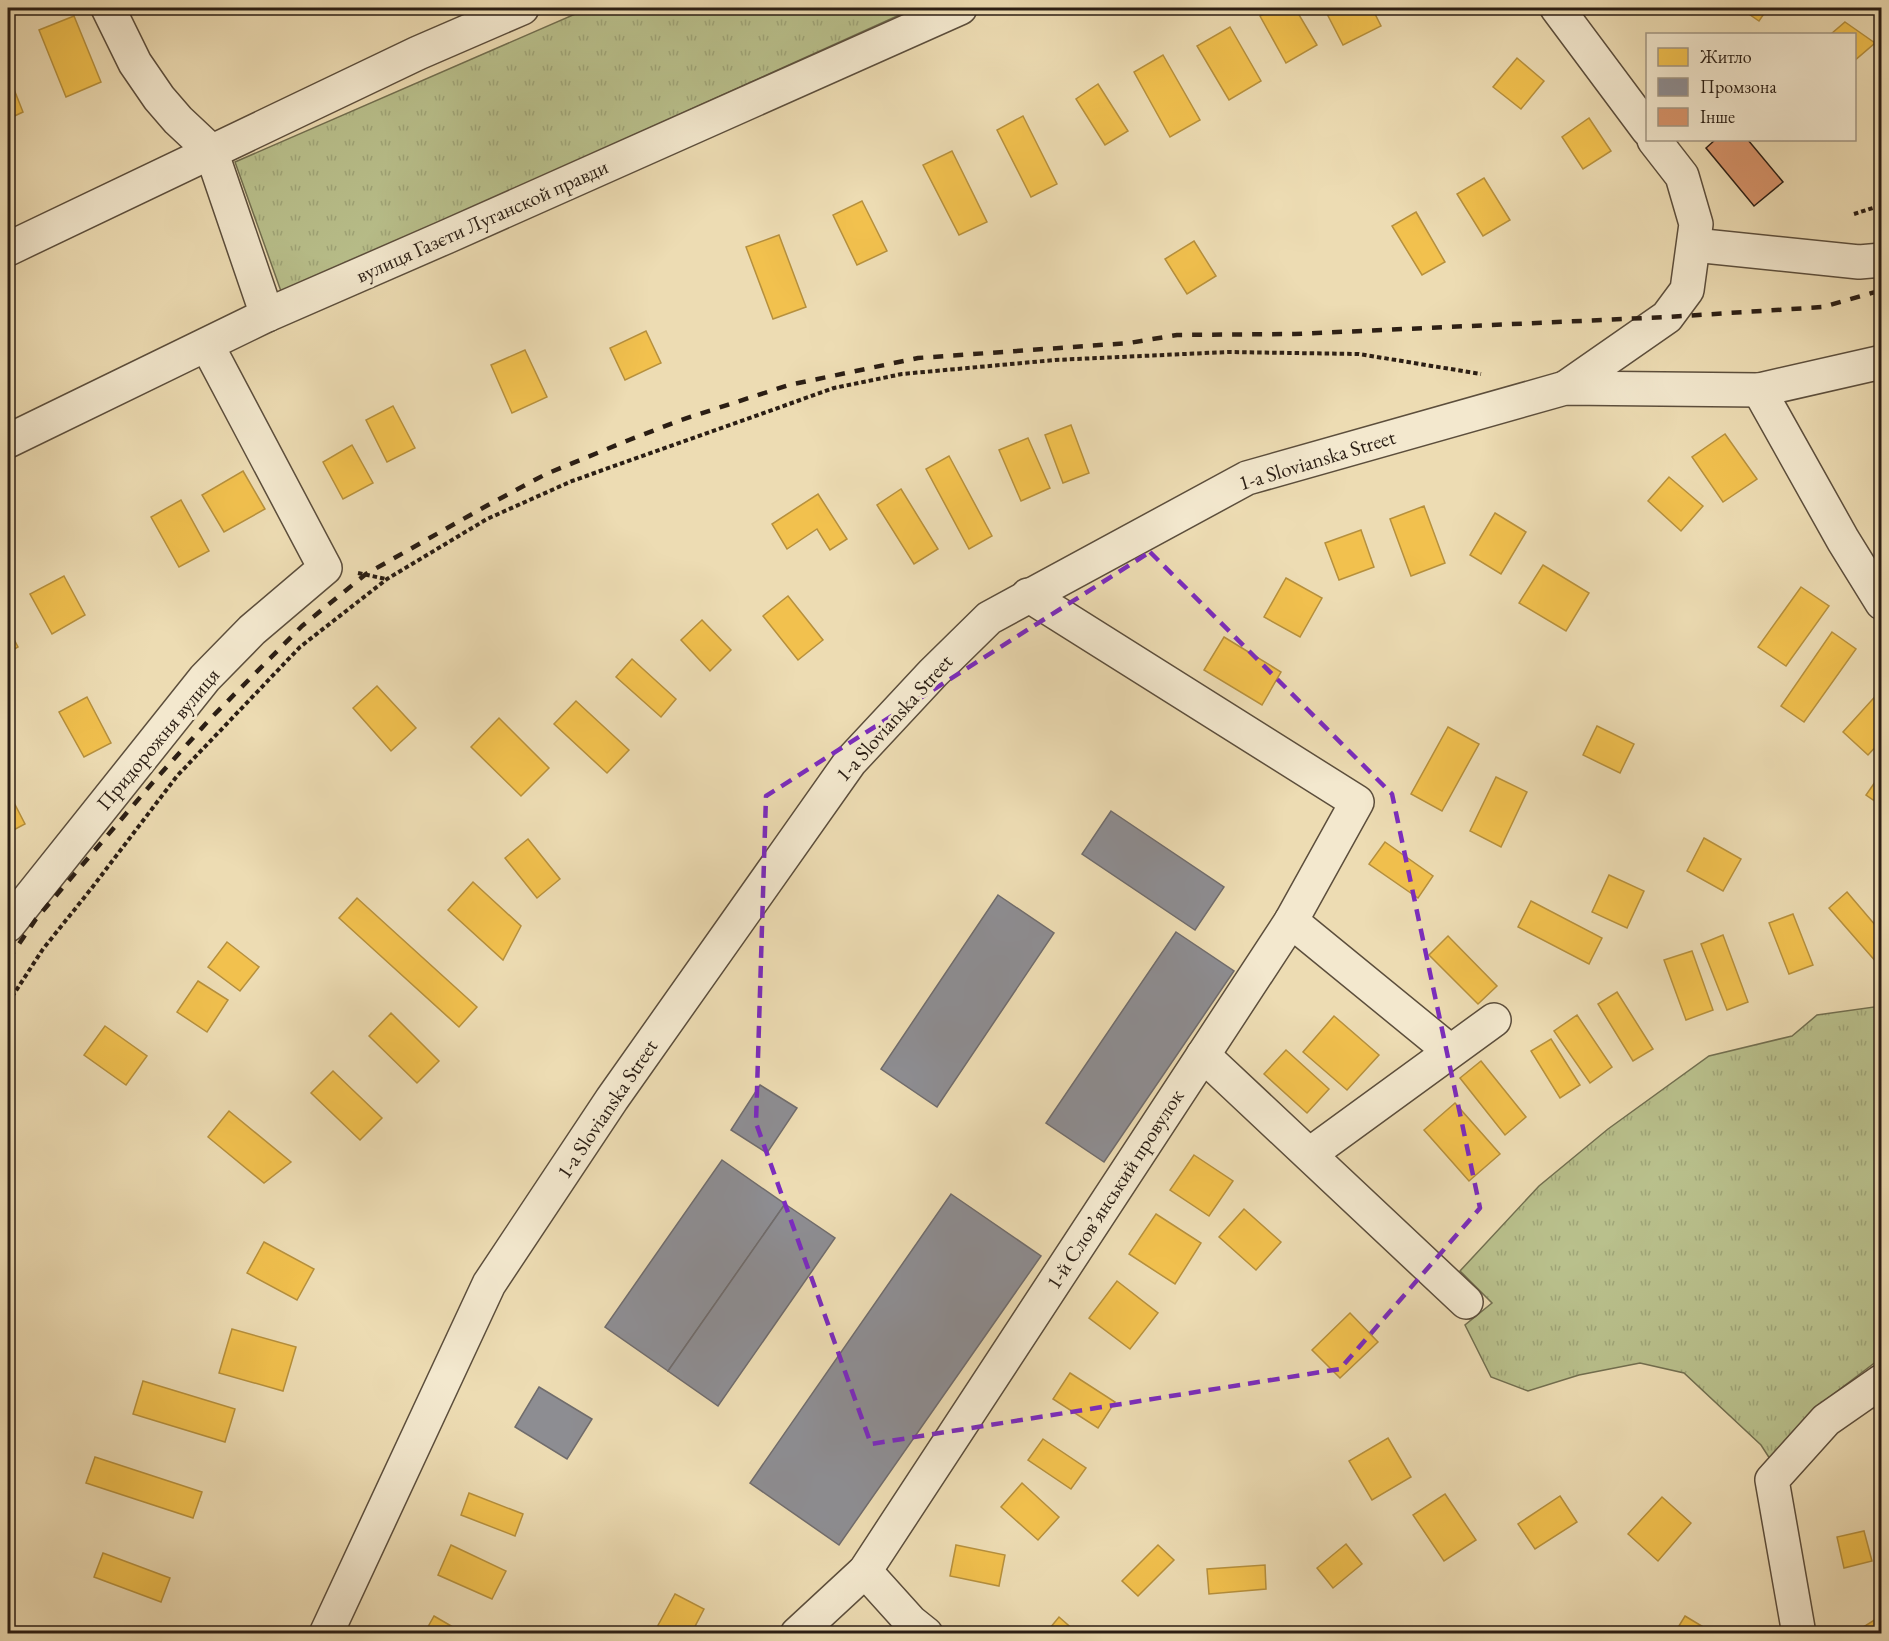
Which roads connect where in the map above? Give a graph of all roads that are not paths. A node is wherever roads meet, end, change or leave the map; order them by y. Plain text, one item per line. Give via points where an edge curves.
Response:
1 (108, 8) edge
2 (522, 8) edge
3 (960, 8) edge
4 (1557, 8) edge
5 (1646, 129) edge
6 (1655, 141) edge
7 (211, 151) junction
8 (1694, 245) junction
9 (8, 249) edge
10 (1881, 260) edge
11 (267, 315) junction
12 (207, 345) junction
13 (1881, 362) edge
14 (1564, 388) junction
15 (1760, 390) junction
16 (8, 441) edge
17 (1028, 595) junction
18 (1881, 603) edge
19 (1291, 921) junction
20 (8, 925) edge
21 (1494, 1020) dead end
22 (1450, 1051) junction
23 (1203, 1055) junction
24 (1310, 1154) junction
25 (1466, 1302) dead end
26 (1881, 1381) edge
27 (865, 1571) junction
28 (326, 1634) edge
29 (797, 1634) edge
30 (926, 1634) edge
31 (1799, 1634) edge

1 - 7 street via 135,63 159,98
2 - 7 street
3 - 11 street, вулиця Газєти Луганской правди
4 - 5 street
6 - 8 street via 1682,176 1696,224
7 - 9 street
7 - 11 street
8 - 10 street via 1859,262
8 - 14 street via 1687,290 1667,317
11 - 12 street, вулиця Газєти Луганской правди
12 - 16 street, вулиця Газєти Луганской правди
12 - 20 street, Придорожня вулиця via 325,568 252,630 205,678
13 - 15 street, 1-a Slovianska Street
14 - 15 street, 1-a Slovianska Street
14 - 17 street, 1-a Slovianska Street via 1247,478
15 - 18 street
17 - 19 street, 1-й Слов’янський провулок via 1357,802
17 - 28 street, 1-a Slovianska Street via 989,618 850,762 612,1099 489,1284
19 - 22 street
19 - 23 street, 1-й Слов’янський провулок
21 - 22 street
22 - 24 street
23 - 24 street
23 - 27 street, 1-й Слов’янський провулок
24 - 25 street
26 - 31 street via 1826,1420 1772,1480
27 - 29 street, 1-й Слов’янський провулок
27 - 30 street via 911,1623

